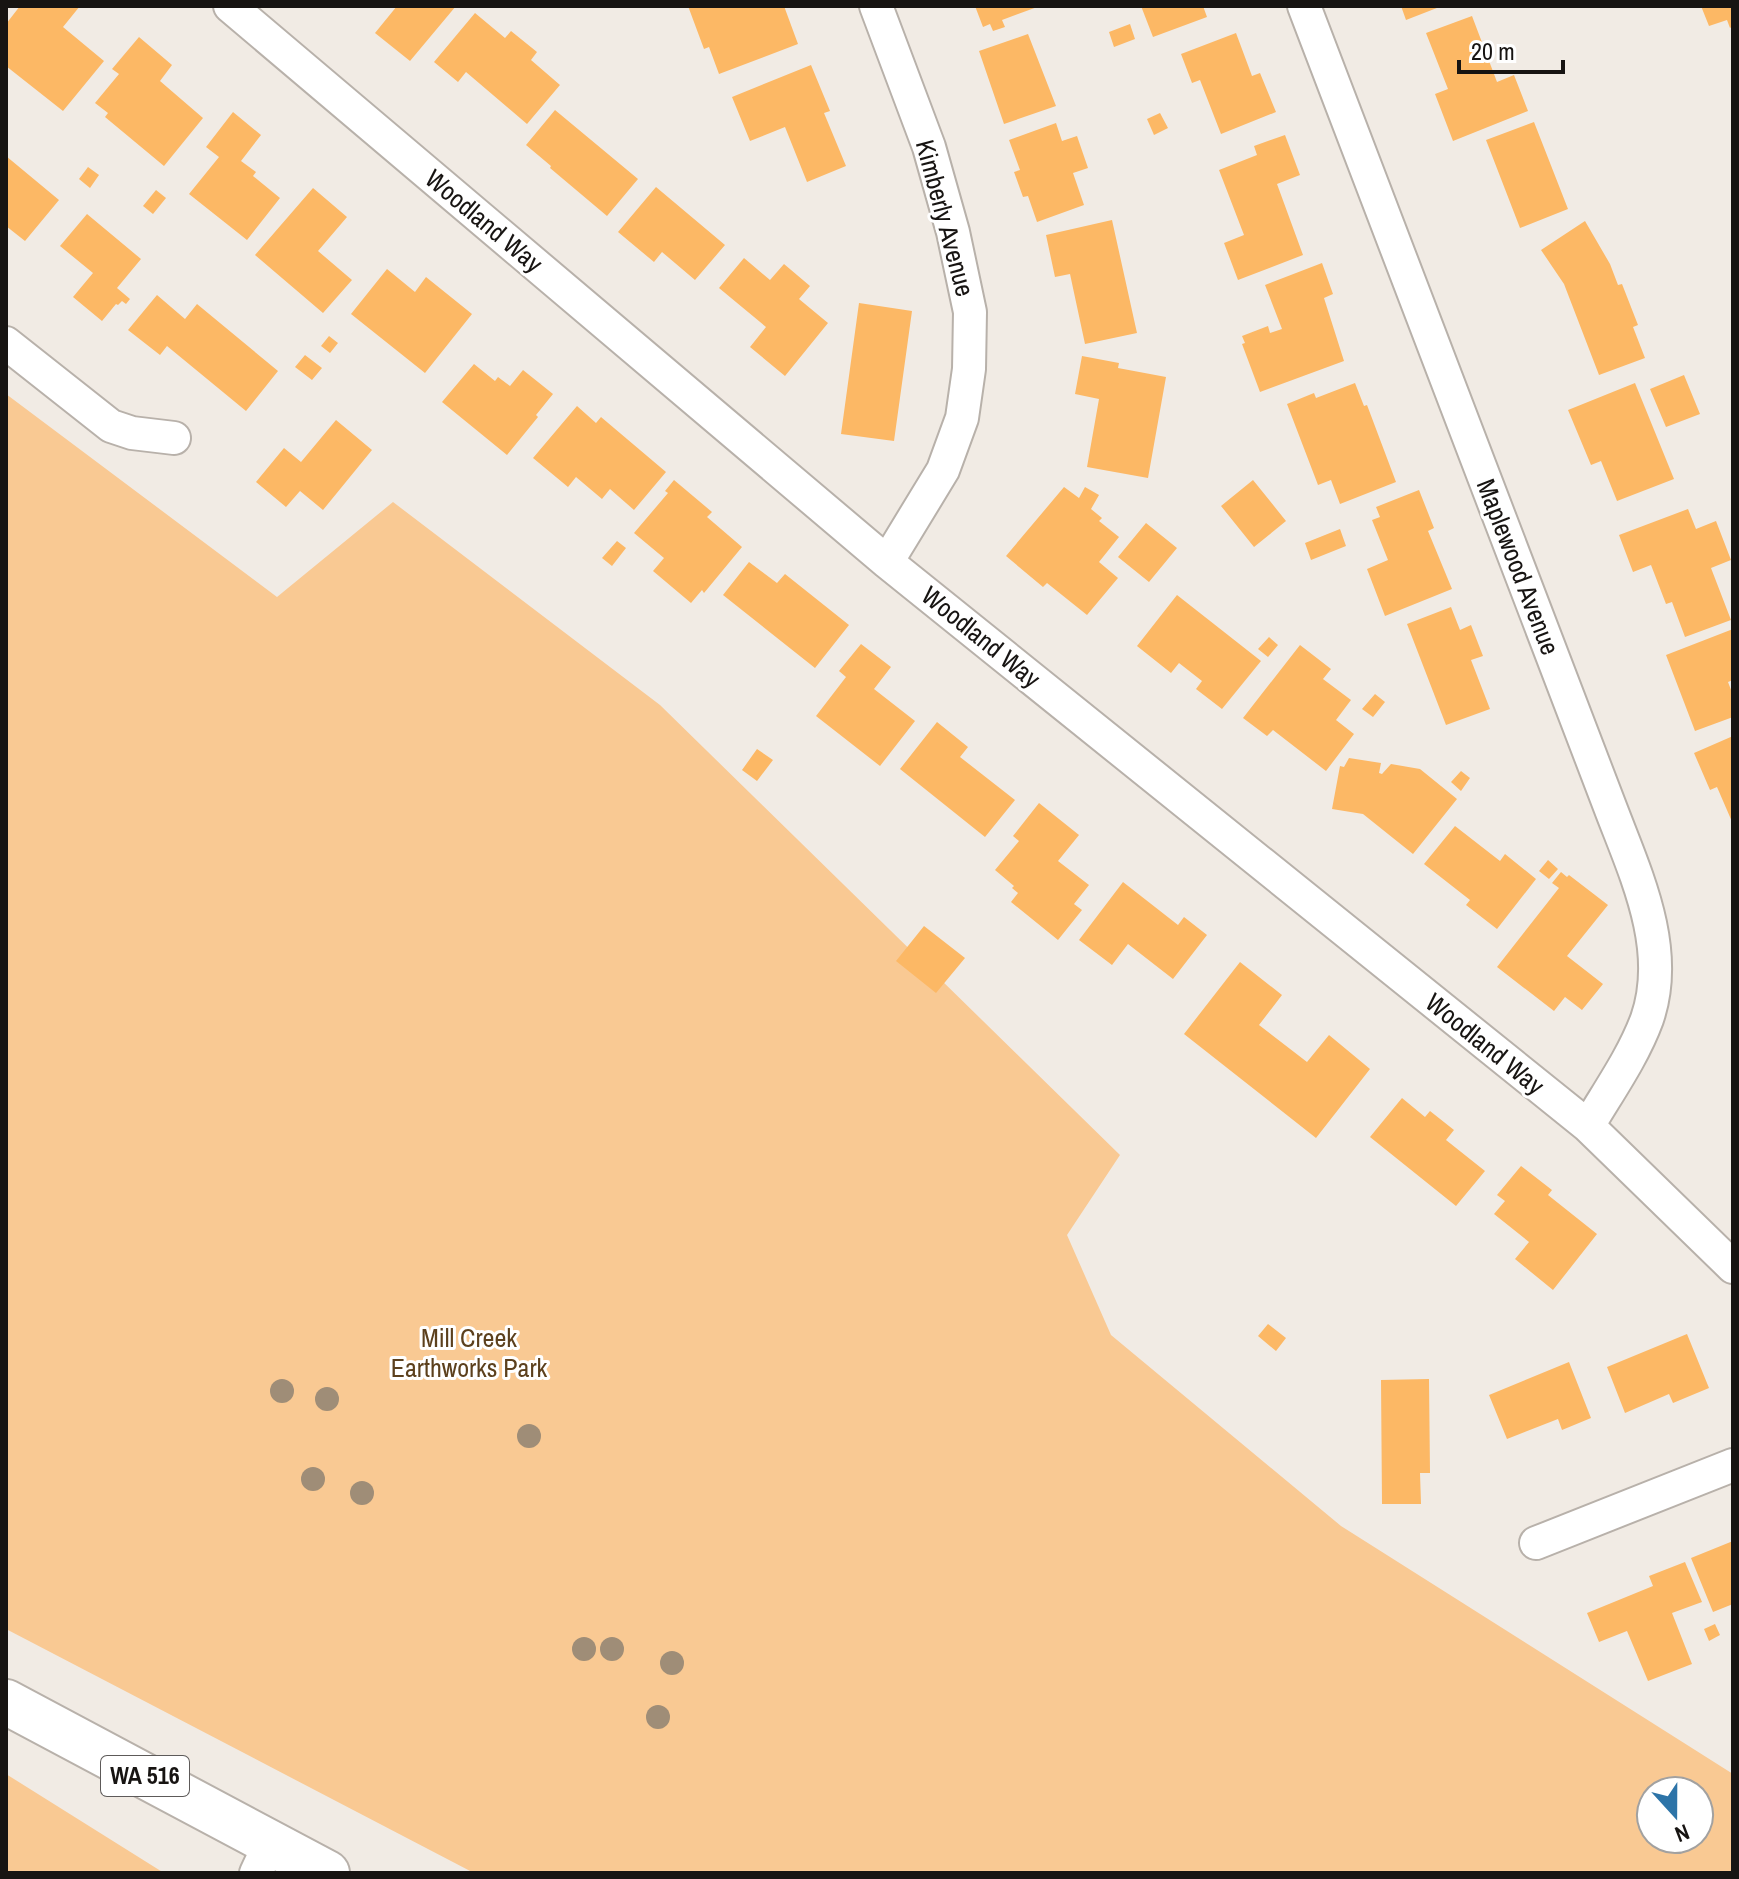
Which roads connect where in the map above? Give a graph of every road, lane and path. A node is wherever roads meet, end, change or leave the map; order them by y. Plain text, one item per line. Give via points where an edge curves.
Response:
1 (230, 6) edge
2 (876, 6) edge
3 (1304, 6) edge
4 (6, 343) edge
5 (174, 438) dead end
6 (887, 562) junction
7 (1588, 1126) junction
8 (1733, 1267) edge
9 (1733, 1465) edge
10 (1536, 1543) dead end
11 (6, 1702) edge
12 (263, 1858) edge
13 (327, 1873) edge

1 - 6 street, Woodland Way
2 - 6 street, Kimberly Avenue via 929,147 970,312 962,418 943,470
3 - 7 street, Maplewood Avenue via 1649,919 1655,956 1653,999 1638,1040
4 - 5 street via 111,426
6 - 7 street, Woodland Way
7 - 8 street, Woodland Way
9 - 10 street
11 - 12 main road, WA 516
12 - 13 main road, WA 516

